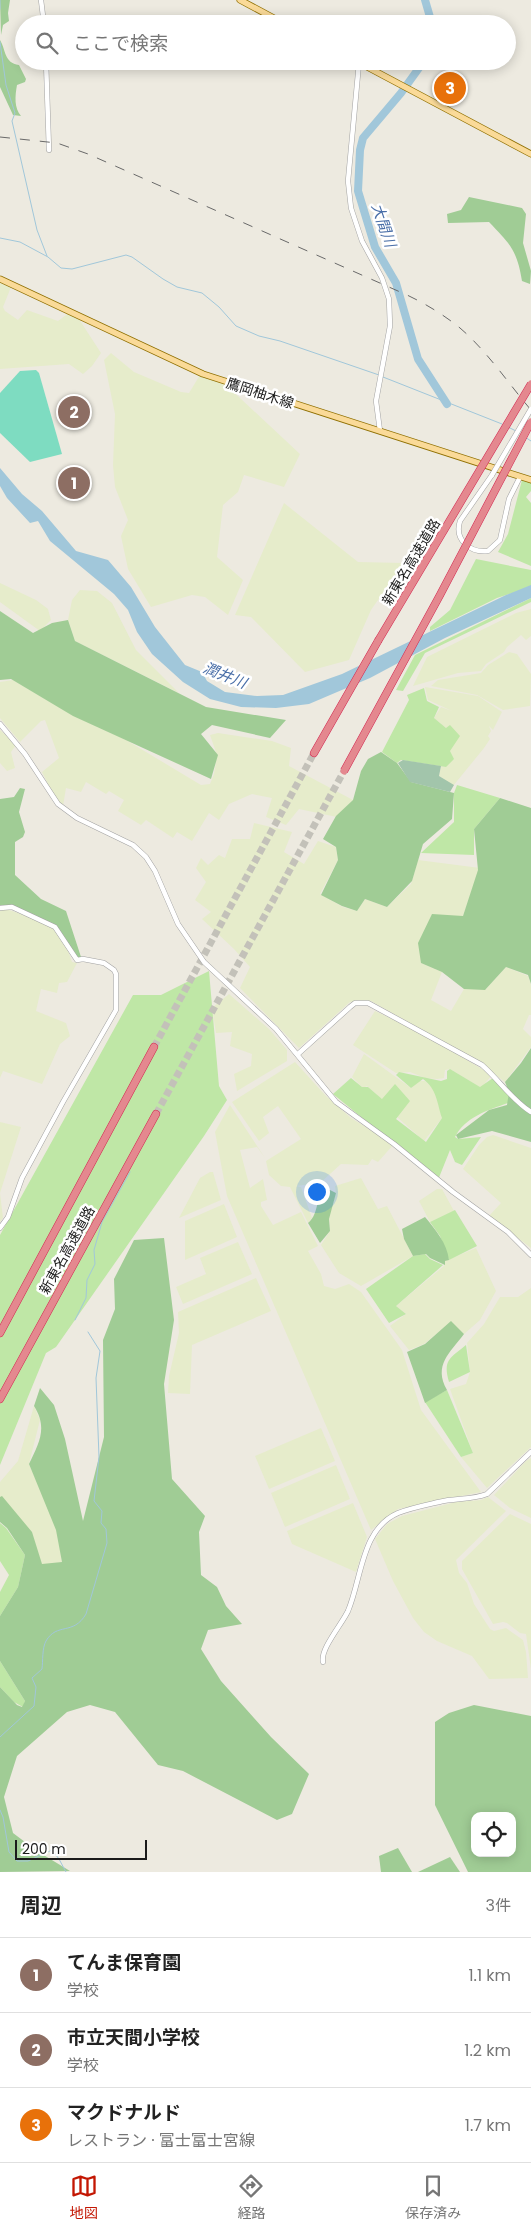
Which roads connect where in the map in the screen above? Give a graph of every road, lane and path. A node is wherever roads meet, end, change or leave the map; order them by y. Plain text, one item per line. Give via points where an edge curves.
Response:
1 (41, 0) edge
2 (240, 0) edge
3 (43, 15) edge
4 (268, 15) edge
5 (46, 70) edge
6 (357, 70) edge
7 (373, 70) edge
8 (49, 150) dead end
9 (531, 154) edge
10 (0, 279) edge
11 (531, 384) edge
12 (531, 409) edge
13 (531, 422) edge
14 (380, 431) junction
15 (520, 477) junction
16 (531, 480) edge
17 (0, 724) edge
18 (314, 753) tunnel mouth
19 (344, 771) tunnel mouth
20 (0, 908) edge
21 (154, 1048) tunnel mouth
22 (298, 1054) junction
23 (531, 1112) edge
24 (156, 1114) tunnel mouth
25 (0, 1228) edge
26 (531, 1255) edge
27 (0, 1333) edge
28 (0, 1398) edge
29 (531, 1452) edge
30 (323, 1662) dead end

1 - 3 street
2 - 4 main road
5 - 8 street
6 - 14 street via 354,133 348,166 349,192 362,241 382,278 389,299 390,326 376,401
7 - 9 main road
10 - 14 main road, 鷹岡柚木線 via 203,374
11 - 18 highway, 新東名高速道路, bridge
12 - 15 street, bridge via 460,521 458,528 463,542 473,551 488,551 500,540 509,499
13 - 19 highway, bridge
14 - 15 main road, 鷹岡柚木線
15 - 16 main road, 鷹岡柚木線
17 - 22 street via 22,749 58,804 77,818 132,845 146,857 156,871 178,924 204,962
20 - 25 street via 12,907 55,927 77,960 104,963 116,974 116,1010 26,1169 8,1217
21 - 27 highway, 新東名高速道路
22 - 23 street via 350,1006 368,1003 482,1065 522,1107
22 - 26 street via 343,1109 508,1232
24 - 28 highway, 新東名高速道路
29 - 30 street via 487,1494 406,1510 380,1526 371,1539 347,1613 323,1652

